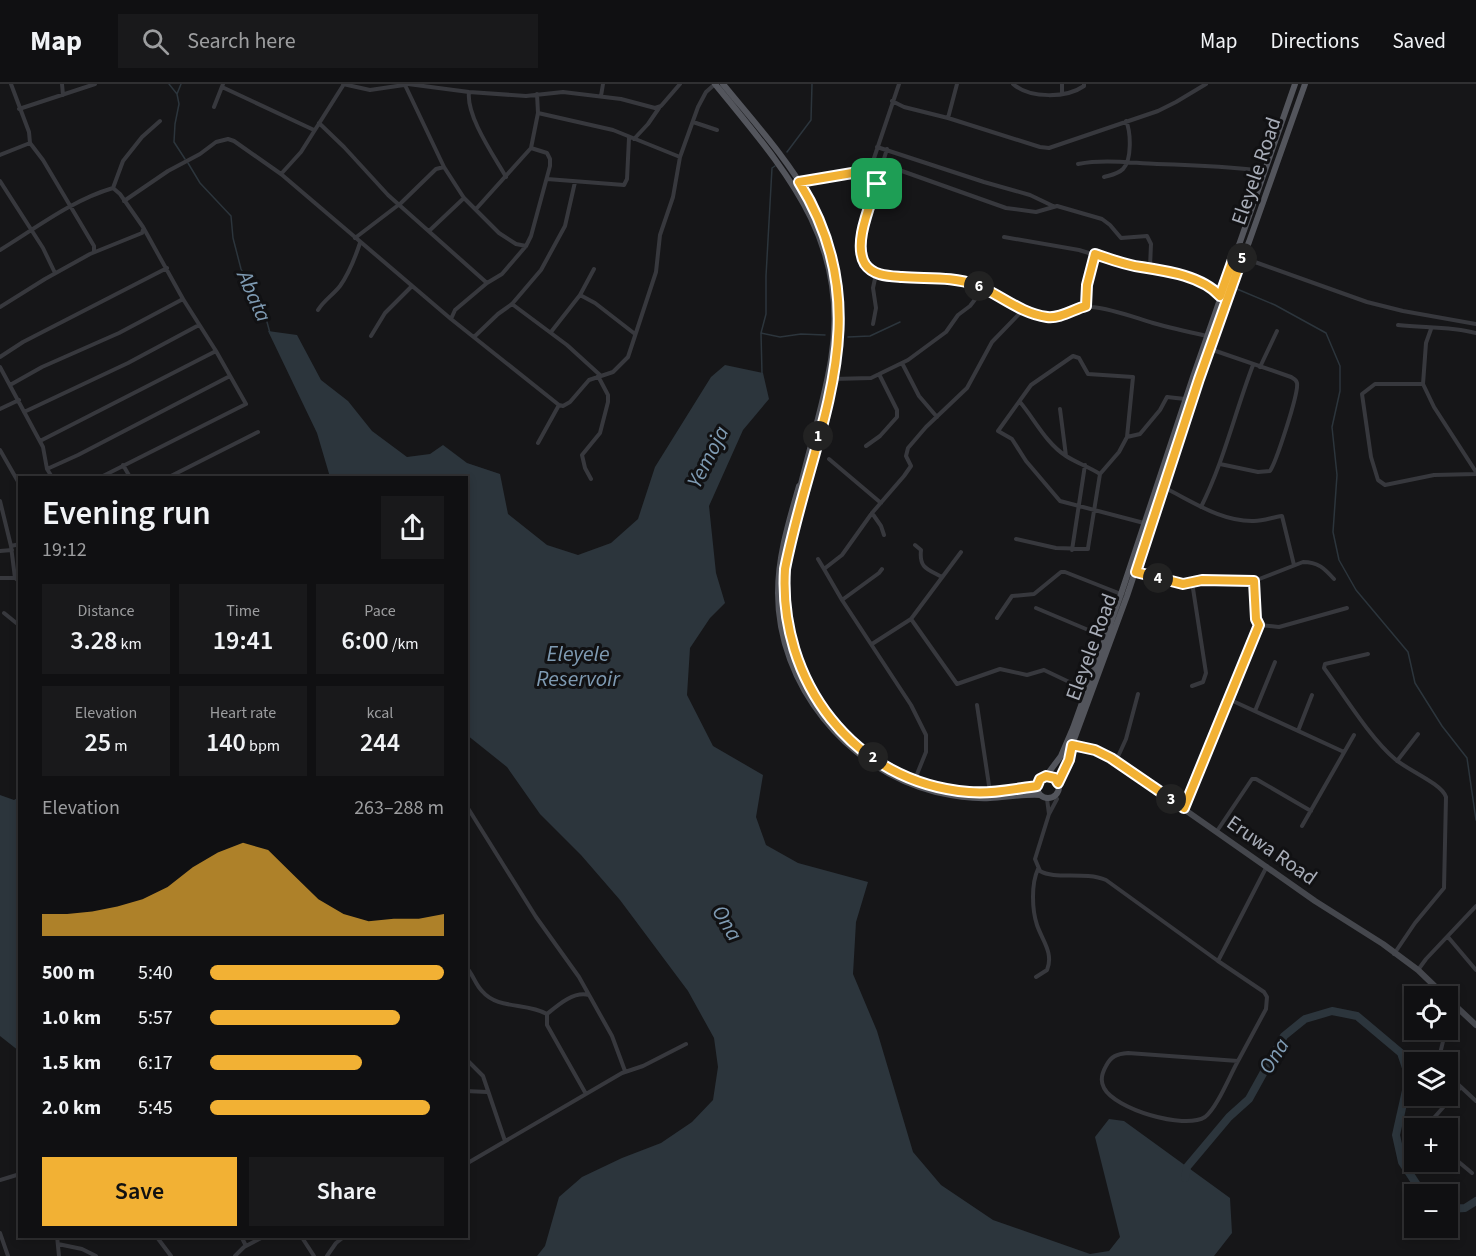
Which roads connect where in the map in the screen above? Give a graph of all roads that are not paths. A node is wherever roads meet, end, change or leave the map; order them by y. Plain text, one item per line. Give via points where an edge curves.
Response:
1 (11, 84) edge
2 (62, 84) edge
3 (95, 84) edge
4 (343, 84) edge
5 (407, 84) edge
6 (603, 84) edge
7 (680, 84) edge
8 (715, 84) edge
9 (723, 84) edge
10 (899, 84) edge
11 (957, 84) edge
12 (1013, 84) edge
13 (1062, 84) edge
14 (1084, 84) edge
15 (1206, 84) edge
16 (1287, 84) edge
17 (1305, 84) edge
18 (430, 85) edge
19 (223, 86) edge
20 (1294, 86) edge
21 (470, 92) junction
22 (1062, 93) junction
23 (537, 94) junction
24 (63, 95) junction
25 (601, 96) junction
26 (892, 101) junction
27 (214, 107) dead end
28 (659, 108) junction
29 (19, 109) junction
30 (538, 113) junction
31 (948, 118) junction
32 (1126, 121) junction
33 (160, 122) dead end
34 (693, 122) junction
35 (319, 123) junction
36 (314, 130) junction
37 (717, 130) dead end
38 (631, 139) junction
39 (30, 143) junction
40 (877, 147) junction
41 (531, 148) junction
42 (887, 149) junction
43 (0, 154) edge
44 (680, 157) junction
45 (1127, 163) junction
46 (1078, 165) dead end
47 (444, 167) junction
48 (870, 170) junction
49 (1263, 171) junction
50 (280, 174) junction
51 (506, 177) junction
52 (1104, 177) dead end
53 (547, 179) junction
54 (0, 181) edge
55 (576, 182) junction
56 (796, 183) junction
57 (113, 188) junction
58 (464, 198) junction
59 (124, 201) junction
60 (399, 205) junction
61 (1054, 206) junction
62 (72, 207) junction
63 (476, 209) junction
64 (30, 230) junction
65 (144, 230) junction
66 (429, 231) junction
67 (1004, 237) dead end
68 (355, 238) junction
69 (360, 243) junction
70 (526, 246) junction
71 (0, 250) edge
72 (94, 252) junction
73 (1095, 254) junction
74 (1235, 254) junction
75 (1241, 261) junction
76 (1150, 267) junction
77 (167, 268) junction
78 (594, 269) dead end
79 (55, 273) junction
80 (876, 274) junction
81 (487, 284) junction
82 (412, 286) junction
83 (983, 289) junction
84 (1224, 293) junction
85 (580, 295) junction
86 (183, 299) junction
87 (512, 304) junction
88 (1086, 306) junction
89 (0, 307) edge
90 (318, 310) dead end
91 (1023, 310) junction
92 (451, 319) junction
93 (873, 324) dead end
94 (1476, 324) edge
95 (199, 325) junction
96 (1398, 325) dead end
97 (1431, 329) junction
98 (551, 332) junction
99 (1276, 332) dead end
100 (1476, 333) edge
101 (636, 334) junction
102 (371, 336) dead end
103 (1207, 336) junction
104 (474, 337) junction
105 (1210, 349) junction
106 (216, 351) junction
107 (0, 357) edge
108 (902, 363) junction
109 (1253, 365) junction
110 (0, 367) edge
111 (1260, 367) junction
112 (879, 374) junction
113 (230, 376) junction
114 (599, 376) junction
115 (833, 379) junction
116 (10, 384) junction
117 (1423, 384) junction
118 (1185, 399) junction
119 (19, 400) junction
120 (1020, 402) junction
121 (559, 405) junction
122 (0, 409) edge
123 (1060, 409) dead end
124 (24, 412) junction
125 (937, 417) junction
126 (258, 432) dead end
127 (1127, 437) junction
128 (40, 441) junction
129 (538, 443) dead end
130 (866, 446) dead end
131 (0, 450) edge
132 (1066, 456) junction
133 (829, 459) dead end
134 (1220, 464) junction
135 (123, 465) junction
136 (1085, 465) junction
137 (47, 469) junction
138 (1476, 473) edge
139 (1100, 474) junction
140 (51, 476) edge
141 (102, 476) edge
142 (129, 476) edge
143 (171, 476) edge
144 (591, 479) dead end
145 (18, 482) edge
146 (1163, 487) junction
147 (0, 501) edge
148 (881, 503) junction
149 (1078, 506) junction
150 (1201, 507) junction
151 (1094, 509) junction
152 (872, 513) junction
153 (1144, 523) junction
154 (884, 535) dead end
155 (1016, 539) dead end
156 (18, 545) edge
157 (915, 545) dead end
158 (12, 548) junction
159 (1072, 550) junction
160 (0, 551) edge
161 (961, 552) dead end
162 (818, 559) dead end
163 (1294, 566) junction
164 (882, 569) dead end
165 (824, 570) junction
166 (1136, 572) junction
167 (942, 577) junction
168 (0, 578) edge
169 (15, 578) junction
170 (1334, 579) dead end
171 (18, 580) edge
172 (1254, 581) junction
173 (1192, 582) junction
174 (1121, 594) junction
175 (842, 600) junction
176 (1036, 608) dead end
177 (1347, 608) dead end
178 (4, 613) dead end
179 (997, 618) dead end
180 (911, 619) junction
181 (18, 624) edge
182 (1259, 625) junction
183 (1105, 637) junction
184 (872, 644) junction
185 (1368, 654) dead end
186 (1100, 662) junction
187 (1275, 662) dead end
188 (1093, 681) junction
189 (1192, 686) dead end
190 (1086, 690) junction
191 (1138, 694) dead end
192 (1312, 695) dead end
193 (1235, 702) dead end
194 (977, 705) dead end
195 (1255, 711) junction
196 (1299, 731) junction
197 (1418, 734) dead end
198 (1354, 735) dead end
199 (1069, 745) junction
200 (1344, 752) junction
201 (1397, 761) junction
202 (1116, 762) junction
203 (1046, 776) junction
204 (915, 779) junction
205 (1058, 783) junction
206 (1037, 786) junction
207 (990, 792) junction
208 (1042, 796) junction
209 (1054, 796) junction
210 (468, 808) edge
211 (1184, 808) junction
212 (1311, 812) junction
213 (1049, 814) junction
214 (1302, 826) dead end
215 (1217, 831) junction
216 (1267, 866) junction
217 (1038, 868) junction
218 (1476, 906) edge
219 (1448, 937) junction
220 (1394, 954) junction
221 (1218, 962) junction
222 (468, 970) edge
223 (1418, 970) junction
224 (1476, 970) edge
225 (1036, 977) dead end
226 (1434, 986) edge
227 (589, 995) junction
228 (1458, 1009) edge
229 (547, 1014) junction
230 (1476, 1025) edge
231 (686, 1044) dead end
232 (468, 1061) edge
233 (1238, 1061) junction
234 (625, 1071) junction
235 (1458, 1084) edge
236 (1461, 1087) junction
237 (468, 1092) edge
238 (487, 1092) junction
239 (586, 1094) junction
240 (1476, 1101) edge
241 (1434, 1118) edge
242 (505, 1141) junction
243 (1458, 1161) edge
244 (468, 1163) edge
245 (1472, 1173) dead end
246 (18, 1175) edge
247 (0, 1180) edge
248 (0, 1233) edge
249 (57, 1238) edge
250 (158, 1238) edge
251 (242, 1238) edge
252 (261, 1238) edge
253 (302, 1238) edge
254 (342, 1238) edge
255 (58, 1244) junction
256 (246, 1246) junction
257 (8, 1256) edge
258 (59, 1256) edge
259 (96, 1256) edge
260 (171, 1256) edge
261 (236, 1256) edge
262 (314, 1256) edge
263 (327, 1256) edge

1 - 29 street
2 - 24 street
3 - 24 street
4 - 5 street via 370,90
4 - 35 street
5 - 18 street
5 - 47 street
6 - 25 street
7 - 28 street
8 - 34 street via 703,97
8 - 56 main road
9 - 56 main road
10 - 26 street
11 - 31 street
12 - 22 street via 1037,94
13 - 22 street
14 - 22 street via 1075,91
15 - 32 street via 1165,108
16 - 20 street
17 - 75 main road, Eleyele Road
18 - 21 street
19 - 27 street
19 - 36 street
20 - 49 main road, Eleyele Road
21 - 23 street
21 - 51 street via 475,118
23 - 25 street via 556,91
23 - 30 street
24 - 29 street
25 - 28 street
26 - 31 street
26 - 40 street
28 - 38 street
29 - 39 street
30 - 38 street via 613,130
30 - 41 street
31 - 32 street via 1048,148
32 - 45 street via 1131,138
33 - 57 street via 123,161
34 - 37 street
34 - 44 street
35 - 36 street
35 - 60 street
36 - 50 street via 301,152
38 - 44 street
38 - 55 street via 624,185
39 - 43 street
39 - 62 street
40 - 42 street
40 - 48 street
41 - 51 street
41 - 53 street via 549,156
42 - 61 street
42 - 61 street via 885,165 989,202 1027,211
44 - 101 street via 673,197 660,235 656,272
45 - 46 street via 1098,161
45 - 49 street
45 - 52 street via 1119,172
47 - 58 street
47 - 60 street via 436,169
48 - 56 street
48 - 80 street via 878,180 864,224 861,253 868,268
49 - 74 main road, Eleyele Road
50 - 59 street via 234,141 221,140
50 - 68 street
51 - 63 street
53 - 55 street
53 - 70 street
54 - 64 street
55 - 87 street via 563,231 537,276
56 - 115 main road via 811,201 828,242 837,281 840,316
56 - 208 main road via 822,244 834,316 827,377 779,567 780,621 794,668 809,698 835,733 897,778 935,792 968,798
57 - 59 street
57 - 62 street
58 - 63 street
58 - 66 street
59 - 65 street
60 - 66 street
60 - 68 street
61 - 76 street via 1102,219 1121,238 1147,236 1151,244
62 - 64 street
62 - 72 street
63 - 70 street via 510,241
64 - 71 street
64 - 79 street
65 - 72 street
65 - 77 street
66 - 81 street
67 - 73 street
68 - 69 street
69 - 82 street
69 - 90 street via 351,268
70 - 81 street via 511,266
72 - 79 street
73 - 76 street
73 - 88 street
74 - 75 street
74 - 84 main road, Eleyele Road
75 - 84 main road, Eleyele Road
75 - 94 street via 1367,302
76 - 84 street
77 - 86 street
77 - 107 street
78 - 85 street
79 - 89 street
80 - 83 street via 947,279
80 - 93 street
81 - 92 street via 455,310
82 - 92 street
82 - 102 street via 385,313
83 - 91 street
83 - 108 street via 942,335
84 - 103 main road, Eleyele Road
84 - 105 main road, Eleyele Road
85 - 98 street
85 - 101 street
86 - 95 street
86 - 116 street
87 - 98 street
87 - 104 street
88 - 91 street via 1051,317
88 - 103 street
91 - 125 street via 992,342 967,388
92 - 104 street
95 - 106 street
95 - 124 street
96 - 97 street
97 - 100 street
97 - 117 street
98 - 114 street
99 - 111 street
101 - 114 street via 624,362 613,372
103 - 118 main road, Eleyele Road
104 - 121 street
105 - 109 street
105 - 146 main road, Eleyele Road
106 - 113 street
106 - 128 street
108 - 112 street
108 - 125 street via 919,396
109 - 111 street
109 - 134 street
110 - 116 street
111 - 134 street via 1291,377 1298,385 1272,469 1258,472
112 - 115 street via 864,379
112 - 130 street via 897,417
113 - 135 street via 246,404
113 - 137 street
114 - 121 street via 587,382 566,405
114 - 144 street via 608,398 600,433 582,455
115 - 204 main road via 785,569 784,600 790,637 808,685 828,716 880,762
116 - 119 street
117 - 138 street
117 - 138 street via 1375,384 1362,394 1378,480 1385,485 1434,475
118 - 127 street via 1167,397 1140,434
118 - 153 main road, Eleyele Road
119 - 122 street
119 - 124 street
120 - 127 street via 1032,385 1075,356 1088,374 1133,376
120 - 132 street via 1038,428
120 - 149 street via 998,431 1012,439 1056,497
121 - 129 street
123 - 132 street
124 - 128 street
125 - 148 street via 908,448 910,466
126 - 143 street
127 - 139 street
128 - 137 street
131 - 145 street
132 - 136 street
133 - 148 street
134 - 150 street
135 - 141 street
135 - 142 street
136 - 139 street
136 - 149 street
137 - 140 street
139 - 151 street
146 - 150 street
146 - 166 main road, Eleyele Road
147 - 158 street
148 - 152 street
149 - 151 street
149 - 159 street
150 - 163 street via 1237,520 1282,516
151 - 153 street
151 - 159 street via 1089,548
152 - 154 street
152 - 165 street via 842,555
153 - 174 main road, Eleyele Road
155 - 159 street
156 - 158 street
157 - 167 street via 921,550 922,566
158 - 160 street
158 - 169 street
161 - 167 street
162 - 165 street
163 - 170 street via 1316,563
163 - 172 street
164 - 175 street
165 - 175 street
166 - 173 street via 1178,583
166 - 186 main road, Eleyele Road
167 - 180 street
168 - 169 street
169 - 171 street
172 - 173 street
172 - 182 street
173 - 189 street via 1206,673 1203,682
174 - 179 street via 1061,572 1034,594 1014,595
174 - 183 main road, Eleyele Road
175 - 184 street
176 - 183 street
177 - 182 street via 1279,627
178 - 181 street
180 - 184 street
180 - 190 street via 957,684 1000,669 1027,675 1042,670
182 - 211 street
183 - 186 main road, Eleyele Road
184 - 204 street via 926,735 926,752
185 - 201 street via 1325,664 1324,668 1380,745
186 - 188 main road, Eleyele Road
187 - 195 street
188 - 190 main road, Eleyele Road
188 - 199 main road, Eleyele Road
190 - 199 main road, Eleyele Road
191 - 202 street
192 - 196 street
193 - 195 street
194 - 207 street
195 - 196 street
196 - 200 street
197 - 201 street
198 - 200 street
199 - 202 main road, Eruwa Road via 1095,750
199 - 203 main road
199 - 205 main road via 1069,760
200 - 212 street
201 - 220 street via 1444,792 1446,800 1444,888
202 - 211 main road, Eruwa Road
203 - 205 main road
203 - 206 main road
204 - 207 main road via 942,788
205 - 209 main road via 1059,790
206 - 207 main road
206 - 208 main road
208 - 209 main road
208 - 213 street via 1047,799
209 - 213 street via 1057,799
210 - 227 street
211 - 215 main road, Eruwa Road
212 - 214 street
212 - 215 street via 1252,779
213 - 217 street via 1035,859
215 - 216 main road, Eruwa Road
216 - 220 main road, Eruwa Road
216 - 221 street
217 - 221 street via 1047,874 1090,875 1106,880
217 - 225 street via 1036,922 1049,958 1047,970
218 - 219 street
219 - 223 street
219 - 224 street
220 - 223 main road, Eruwa Road
221 - 233 street via 1267,997 1266,1009
222 - 229 street via 482,992 495,1002 518,1004
223 - 226 main road, Eruwa Road
227 - 229 street via 576,995
227 - 234 street via 612,1036
228 - 230 main road, Eruwa Road
229 - 239 street via 547,1026
231 - 234 street
232 - 238 street via 483,1076
233 - 233 street via 1207,1115 1192,1121 1159,1118 1118,1101 1102,1085 1104,1069 1119,1054
234 - 239 street
235 - 236 street
236 - 240 street
236 - 241 street
237 - 238 street
238 - 242 street
239 - 242 street
242 - 244 street
243 - 245 street
246 - 247 street
248 - 257 street
249 - 255 street
250 - 260 street
251 - 256 street
252 - 256 street
253 - 262 street
254 - 263 street
255 - 258 street
255 - 259 street
256 - 261 street

